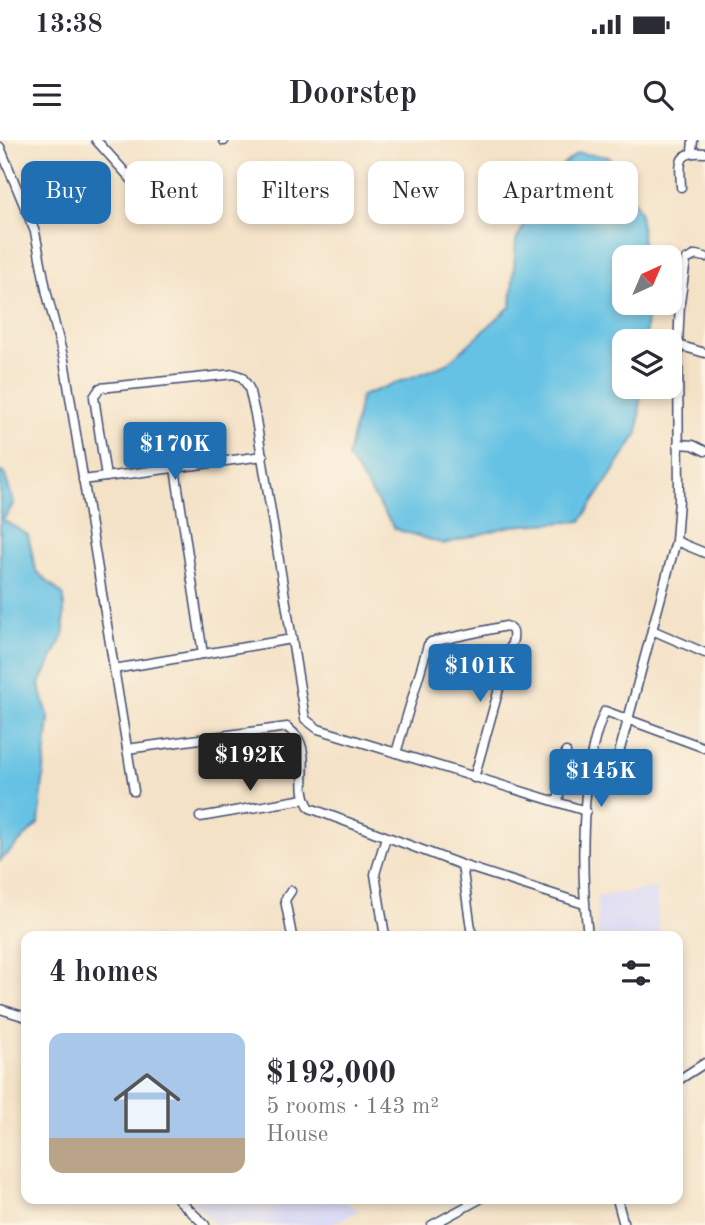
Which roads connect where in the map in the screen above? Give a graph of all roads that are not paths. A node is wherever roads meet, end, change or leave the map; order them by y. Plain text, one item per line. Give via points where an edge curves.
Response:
1 (96, 140) edge
2 (692, 140) edge
3 (0, 147) edge
4 (692, 152) junction
5 (705, 153) edge
6 (125, 172) edge
7 (681, 187) dead end
8 (705, 257) edge
9 (679, 329) edge
10 (682, 346) edge
11 (705, 353) edge
12 (678, 399) edge
13 (678, 444) junction
14 (705, 451) edge
15 (263, 456) junction
16 (175, 468) junction
17 (106, 477) junction
18 (83, 480) junction
19 (676, 541) junction
20 (705, 553) edge
21 (652, 630) junction
22 (292, 639) junction
23 (705, 653) edge
24 (204, 654) junction
25 (114, 669) junction
26 (629, 718) junction
27 (705, 748) edge
28 (127, 749) junction
29 (566, 752) dead end
30 (396, 753) junction
31 (615, 768) dead end
32 (474, 778) junction
33 (134, 790) dead end
34 (304, 799) junction
35 (558, 802) junction
36 (586, 811) junction
37 (200, 817) dead end
38 (386, 837) junction
39 (462, 865) junction
40 (291, 891) dead end
41 (584, 904) junction
42 (291, 931) edge
43 (384, 931) edge
44 (471, 931) edge
45 (587, 931) edge
46 (0, 1009) edge
47 (21, 1015) edge
48 (705, 1063) edge
49 (683, 1077) edge
50 (183, 1204) edge
51 (472, 1204) edge
52 (618, 1204) edge
53 (205, 1225) edge
54 (432, 1225) edge
55 (624, 1225) edge

1 - 6 street
2 - 4 street
3 - 18 street via 35,232 64,360
4 - 5 street
4 - 7 street via 681,161
8 - 9 street via 686,260
10 - 11 street
12 - 13 street
13 - 14 street
13 - 19 street
15 - 16 street
15 - 17 street via 242,377 234,374 100,388 94,397
15 - 22 street
16 - 17 street
16 - 24 street
17 - 18 street
18 - 25 street
19 - 20 street
19 - 21 street
21 - 23 street
21 - 26 street
22 - 24 street
22 - 30 street via 309,724
24 - 25 street
25 - 28 street
26 - 27 street
26 - 31 street
26 - 36 street via 605,711 588,776
28 - 33 street
28 - 34 street via 287,727 299,738
29 - 35 street
30 - 32 street
30 - 32 street via 428,645 506,626 514,632 513,639
32 - 35 street
34 - 37 street
34 - 38 street via 322,814
35 - 36 street
36 - 41 street
38 - 39 street
38 - 43 street via 375,874
39 - 41 street
39 - 44 street
40 - 42 street via 285,901
41 - 45 street
46 - 47 street
48 - 49 street
50 - 53 street
51 - 54 street
52 - 55 street

